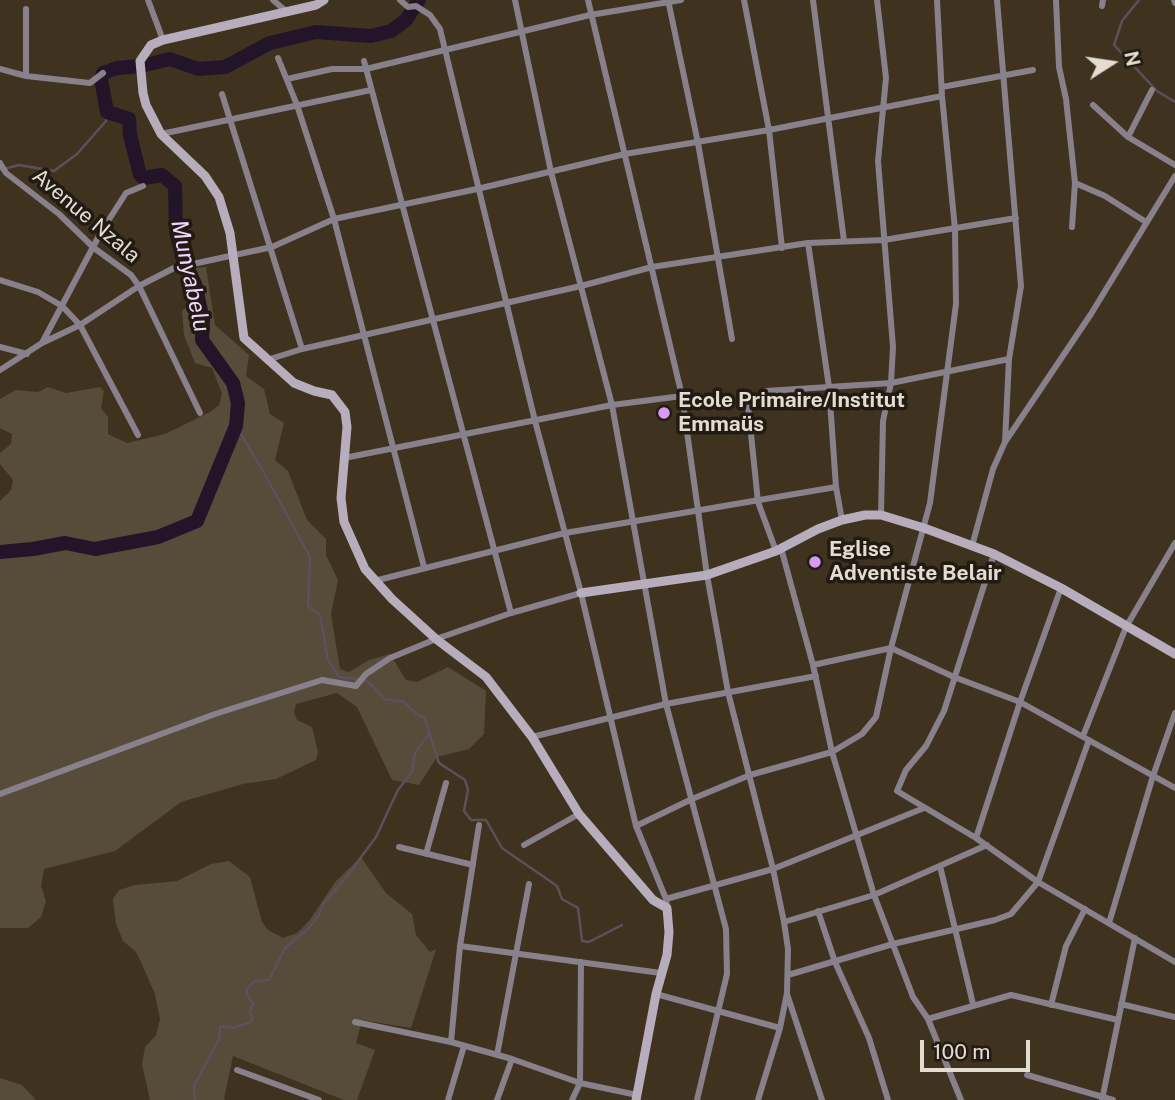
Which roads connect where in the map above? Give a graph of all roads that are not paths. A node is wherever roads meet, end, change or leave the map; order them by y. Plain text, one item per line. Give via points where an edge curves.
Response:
1 (148, 0) edge
2 (273, 0) edge
3 (324, 0) edge
4 (400, 0) edge
5 (515, 0) edge
6 (588, 0) edge
7 (681, 0) edge
8 (744, 0) edge
9 (813, 0) edge
10 (877, 0) edge
11 (937, 0) edge
12 (997, 0) edge
13 (1056, 0) edge
14 (668, 1) edge
15 (26, 9) dead end
16 (287, 12) junction
17 (590, 15) junction
18 (522, 30) junction
19 (163, 40) junction
20 (445, 49) junction
21 (278, 58) dead end
22 (365, 61) dead end
23 (0, 69) edge
24 (366, 69) junction
25 (1033, 70) dead end
26 (103, 73) dead end
27 (26, 76) junction
28 (1003, 76) junction
29 (287, 79) junction
30 (942, 87) junction
31 (371, 90) junction
32 (1152, 90) dead end
33 (222, 94) dead end
34 (942, 96) junction
35 (297, 105) junction
36 (1093, 105) dead end
37 (884, 108) junction
38 (827, 119) junction
39 (230, 121) junction
40 (769, 130) junction
41 (161, 134) junction
42 (1128, 137) junction
43 (698, 143) junction
44 (625, 154) junction
45 (1175, 165) edge
46 (2, 167) edge
47 (551, 172) junction
48 (1175, 176) edge
49 (1075, 183) junction
50 (143, 186) dead end
51 (477, 189) junction
52 (402, 205) junction
53 (1016, 218) junction
54 (334, 219) junction
55 (1146, 222) junction
56 (1072, 228) dead end
57 (955, 229) junction
58 (884, 240) junction
59 (844, 241) junction
60 (808, 243) junction
61 (272, 247) junction
62 (94, 248) junction
63 (782, 248) junction
64 (233, 255) junction
65 (717, 256) junction
66 (652, 267) junction
67 (0, 280) edge
68 (139, 286) junction
69 (581, 286) junction
70 (506, 302) junction
71 (62, 306) junction
72 (432, 320) junction
73 (80, 325) junction
74 (363, 335) junction
75 (732, 339) dead end
76 (43, 343) junction
77 (0, 347) edge
78 (302, 349) junction
79 (27, 354) junction
80 (1009, 359) junction
81 (267, 360) junction
82 (0, 370) edge
83 (948, 372) junction
84 (891, 383) junction
85 (829, 387) junction
86 (682, 396) junction
87 (612, 405) junction
88 (200, 413) dead end
89 (534, 421) junction
90 (138, 435) dead end
91 (463, 436) junction
92 (1005, 442) junction
93 (393, 448) junction
94 (344, 458) junction
95 (836, 487) junction
96 (758, 502) junction
97 (698, 510) junction
98 (881, 515) junction
99 (842, 520) junction
100 (633, 521) junction
101 (923, 528) junction
102 (565, 533) junction
103 (1175, 543) edge
104 (972, 546) junction
105 (778, 550) junction
106 (495, 552) junction
107 (994, 554) junction
108 (424, 567) junction
109 (706, 575) junction
110 (374, 581) junction
111 (644, 585) junction
112 (1061, 588) junction
113 (582, 593) junction
114 (512, 613) junction
115 (1126, 627) junction
116 (436, 639) junction
117 (891, 648) junction
118 (1175, 654) edge
119 (813, 665) junction
120 (816, 676) junction
121 (954, 677) junction
122 (729, 692) junction
123 (1020, 702) junction
124 (666, 704) junction
125 (1175, 713) edge
126 (609, 718) junction
127 (532, 737) junction
128 (1086, 738) junction
129 (832, 752) junction
130 (750, 775) junction
131 (1153, 776) junction
132 (446, 783) dead end
133 (1175, 788) edge
134 (0, 794) edge
135 (692, 799) junction
136 (924, 808) junction
137 (579, 814) junction
138 (479, 825) dead end
139 (636, 826) junction
140 (857, 836) junction
141 (976, 838) junction
142 (524, 845) dead end
143 (987, 845) junction
144 (399, 847) dead end
145 (426, 854) junction
146 (473, 865) junction
147 (940, 866) junction
148 (774, 869) junction
149 (1038, 883) junction
150 (529, 884) dead end
151 (716, 884) junction
152 (874, 895) junction
153 (666, 904) junction
154 (1085, 909) junction
155 (818, 911) junction
156 (784, 922) junction
157 (1109, 923) junction
158 (956, 929) junction
159 (1135, 938) junction
160 (893, 944) junction
161 (460, 946) junction
162 (1175, 952) edge
163 (515, 954) junction
164 (1173, 961) edge
165 (581, 962) junction
166 (835, 962) junction
167 (661, 973) junction
168 (788, 975) junction
169 (787, 993) junction
170 (656, 994) junction
171 (973, 1004) junction
172 (1121, 1004) junction
173 (1051, 1005) junction
174 (719, 1011) junction
175 (1175, 1017) edge
176 (928, 1019) junction
177 (1118, 1020) junction
178 (355, 1022) dead end
179 (780, 1028) junction
180 (451, 1042) junction
181 (464, 1046) junction
182 (496, 1055) junction
183 (512, 1059) junction
184 (237, 1070) dead end
185 (1027, 1074) dead end
186 (580, 1083) junction
187 (637, 1098) edge
188 (1102, 1098) edge
189 (319, 1100) edge
190 (448, 1100) edge
191 (497, 1100) edge
192 (572, 1100) edge
193 (697, 1100) edge
194 (758, 1100) edge
195 (822, 1100) edge
196 (888, 1100) edge
197 (961, 1100) edge
198 (1113, 1100) edge

1 - 19 street
2 - 16 street
3 - 16 street
4 - 20 street via 430,15
5 - 18 street
6 - 17 street
7 - 14 street
8 - 40 street
9 - 38 street
10 - 37 street via 886,78
11 - 30 street
12 - 28 street
13 - 49 street via 1059,67
14 - 17 street
14 - 43 street
15 - 27 street
16 - 19 street
17 - 18 street
17 - 44 street
18 - 20 street
18 - 47 street
19 - 41 street via 151,45 140,61 146,105
20 - 24 street
20 - 51 street
21 - 29 street
22 - 24 street
23 - 27 street
24 - 29 street via 332,69
24 - 31 street
25 - 28 street
26 - 27 street via 90,83
28 - 30 street
28 - 53 street
29 - 35 street
30 - 34 street
31 - 35 street
31 - 52 street
32 - 42 street
33 - 39 street
34 - 37 street
34 - 57 street
35 - 39 street
35 - 54 street
36 - 42 street
37 - 38 street
37 - 58 street via 878,161
38 - 40 street
38 - 59 street
39 - 41 street
39 - 61 street
40 - 43 street
40 - 63 street
41 - 64 street via 205,176 219,197
42 - 45 street
43 - 44 street
43 - 65 street
44 - 47 street
44 - 66 street
46 - 62 street, Avenue Nzala
47 - 51 street
47 - 69 street
48 - 55 street
49 - 55 street
49 - 56 street
50 - 62 street via 126,193
51 - 52 street
51 - 70 street
52 - 54 street
52 - 72 street
53 - 57 street
53 - 80 street via 1021,286
54 - 61 street
54 - 74 street
55 - 92 street
57 - 58 street
57 - 83 street via 956,304
58 - 59 street
58 - 84 street via 893,347
59 - 60 street
60 - 63 street
60 - 85 street
61 - 64 street
61 - 78 street
62 - 68 street, Avenue Nzala
62 - 71 street
63 - 65 street
64 - 68 street via 186,265
64 - 81 street via 244,338
65 - 66 street
65 - 75 street
66 - 69 street
66 - 86 street
67 - 71 street via 38,292
68 - 73 street
68 - 88 street, Avenue Nzala
69 - 70 street
69 - 87 street
70 - 72 street
70 - 89 street
71 - 73 street
71 - 76 street
72 - 74 street
72 - 91 street
73 - 76 street
73 - 90 street
74 - 78 street
74 - 93 street
76 - 79 street
77 - 79 street
78 - 81 street
79 - 82 street
80 - 83 street
80 - 92 street
81 - 94 street via 294,383 332,395 345,412
83 - 84 street
83 - 101 street
84 - 85 street
84 - 98 street via 883,421
85 - 95 street
85 - 96 street via 766,391 748,405
86 - 87 street
86 - 97 street
87 - 89 street
87 - 100 street
89 - 91 street
89 - 102 street
91 - 93 street
91 - 106 street
92 - 104 street
93 - 94 street
93 - 108 street
94 - 110 street via 344,522
95 - 96 street
95 - 99 street
96 - 97 street
96 - 105 street
97 - 100 street
97 - 109 street
98 - 99 street
98 - 101 street
99 - 105 street
100 - 102 street
100 - 111 street
101 - 104 street
101 - 117 street
102 - 106 street
102 - 113 street
103 - 115 street
104 - 107 street
105 - 109 street
105 - 119 street
106 - 108 street
106 - 114 street
107 - 112 street
107 - 121 street
108 - 110 street
109 - 111 street
109 - 122 street
110 - 116 street
111 - 113 street
111 - 124 street
112 - 115 street
112 - 123 street
113 - 114 street
113 - 126 street
114 - 116 street
115 - 118 street
115 - 128 street
116 - 127 street via 486,677
116 - 134 street via 390,658 356,686 322,680 215,714
117 - 119 street
117 - 121 street
117 - 129 street via 872,725
119 - 120 street
120 - 122 street
120 - 129 street
121 - 123 street
121 - 136 street via 944,711 897,790
122 - 124 street
122 - 130 street
123 - 128 street
123 - 141 street
124 - 126 street
124 - 135 street
125 - 131 street
126 - 127 street
126 - 139 street
127 - 137 street
128 - 131 street
128 - 149 street
129 - 130 street
129 - 140 street
130 - 135 street
130 - 148 street
131 - 133 street
131 - 157 street
132 - 145 street
135 - 139 street
135 - 151 street
136 - 140 street
136 - 141 street
137 - 142 street
137 - 153 street via 653,901
138 - 146 street
139 - 153 street
140 - 148 street
140 - 152 street
141 - 143 street
143 - 147 street
143 - 149 street
144 - 145 street
145 - 146 street
146 - 161 street
147 - 152 street
147 - 158 street
148 - 151 street
148 - 156 street
149 - 154 street
149 - 158 street via 1011,914
150 - 163 street
151 - 153 street
151 - 174 street via 726,929 727,974
152 - 155 street
152 - 160 street
153 - 167 street via 669,932
154 - 157 street
154 - 173 street via 1066,946
155 - 156 street
155 - 166 street
156 - 168 street
157 - 159 street
158 - 160 street
158 - 171 street
159 - 164 street
159 - 172 street
160 - 166 street
160 - 176 street via 913,997
161 - 163 street
161 - 180 street
162 - 164 street
163 - 165 street
163 - 182 street
165 - 167 street
165 - 186 street
166 - 168 street
166 - 196 street via 869,1038
167 - 170 street
168 - 169 street
169 - 179 street
169 - 195 street
170 - 174 street
170 - 187 street
171 - 173 street via 1012,995
171 - 176 street
172 - 175 street
172 - 177 street
173 - 177 street
174 - 179 street
174 - 193 street
176 - 197 street
177 - 188 street
178 - 180 street
179 - 194 street
180 - 181 street
181 - 182 street
181 - 190 street
182 - 183 street
183 - 186 street
183 - 191 street
184 - 189 street
185 - 188 street
186 - 187 street
186 - 192 street
188 - 198 street

